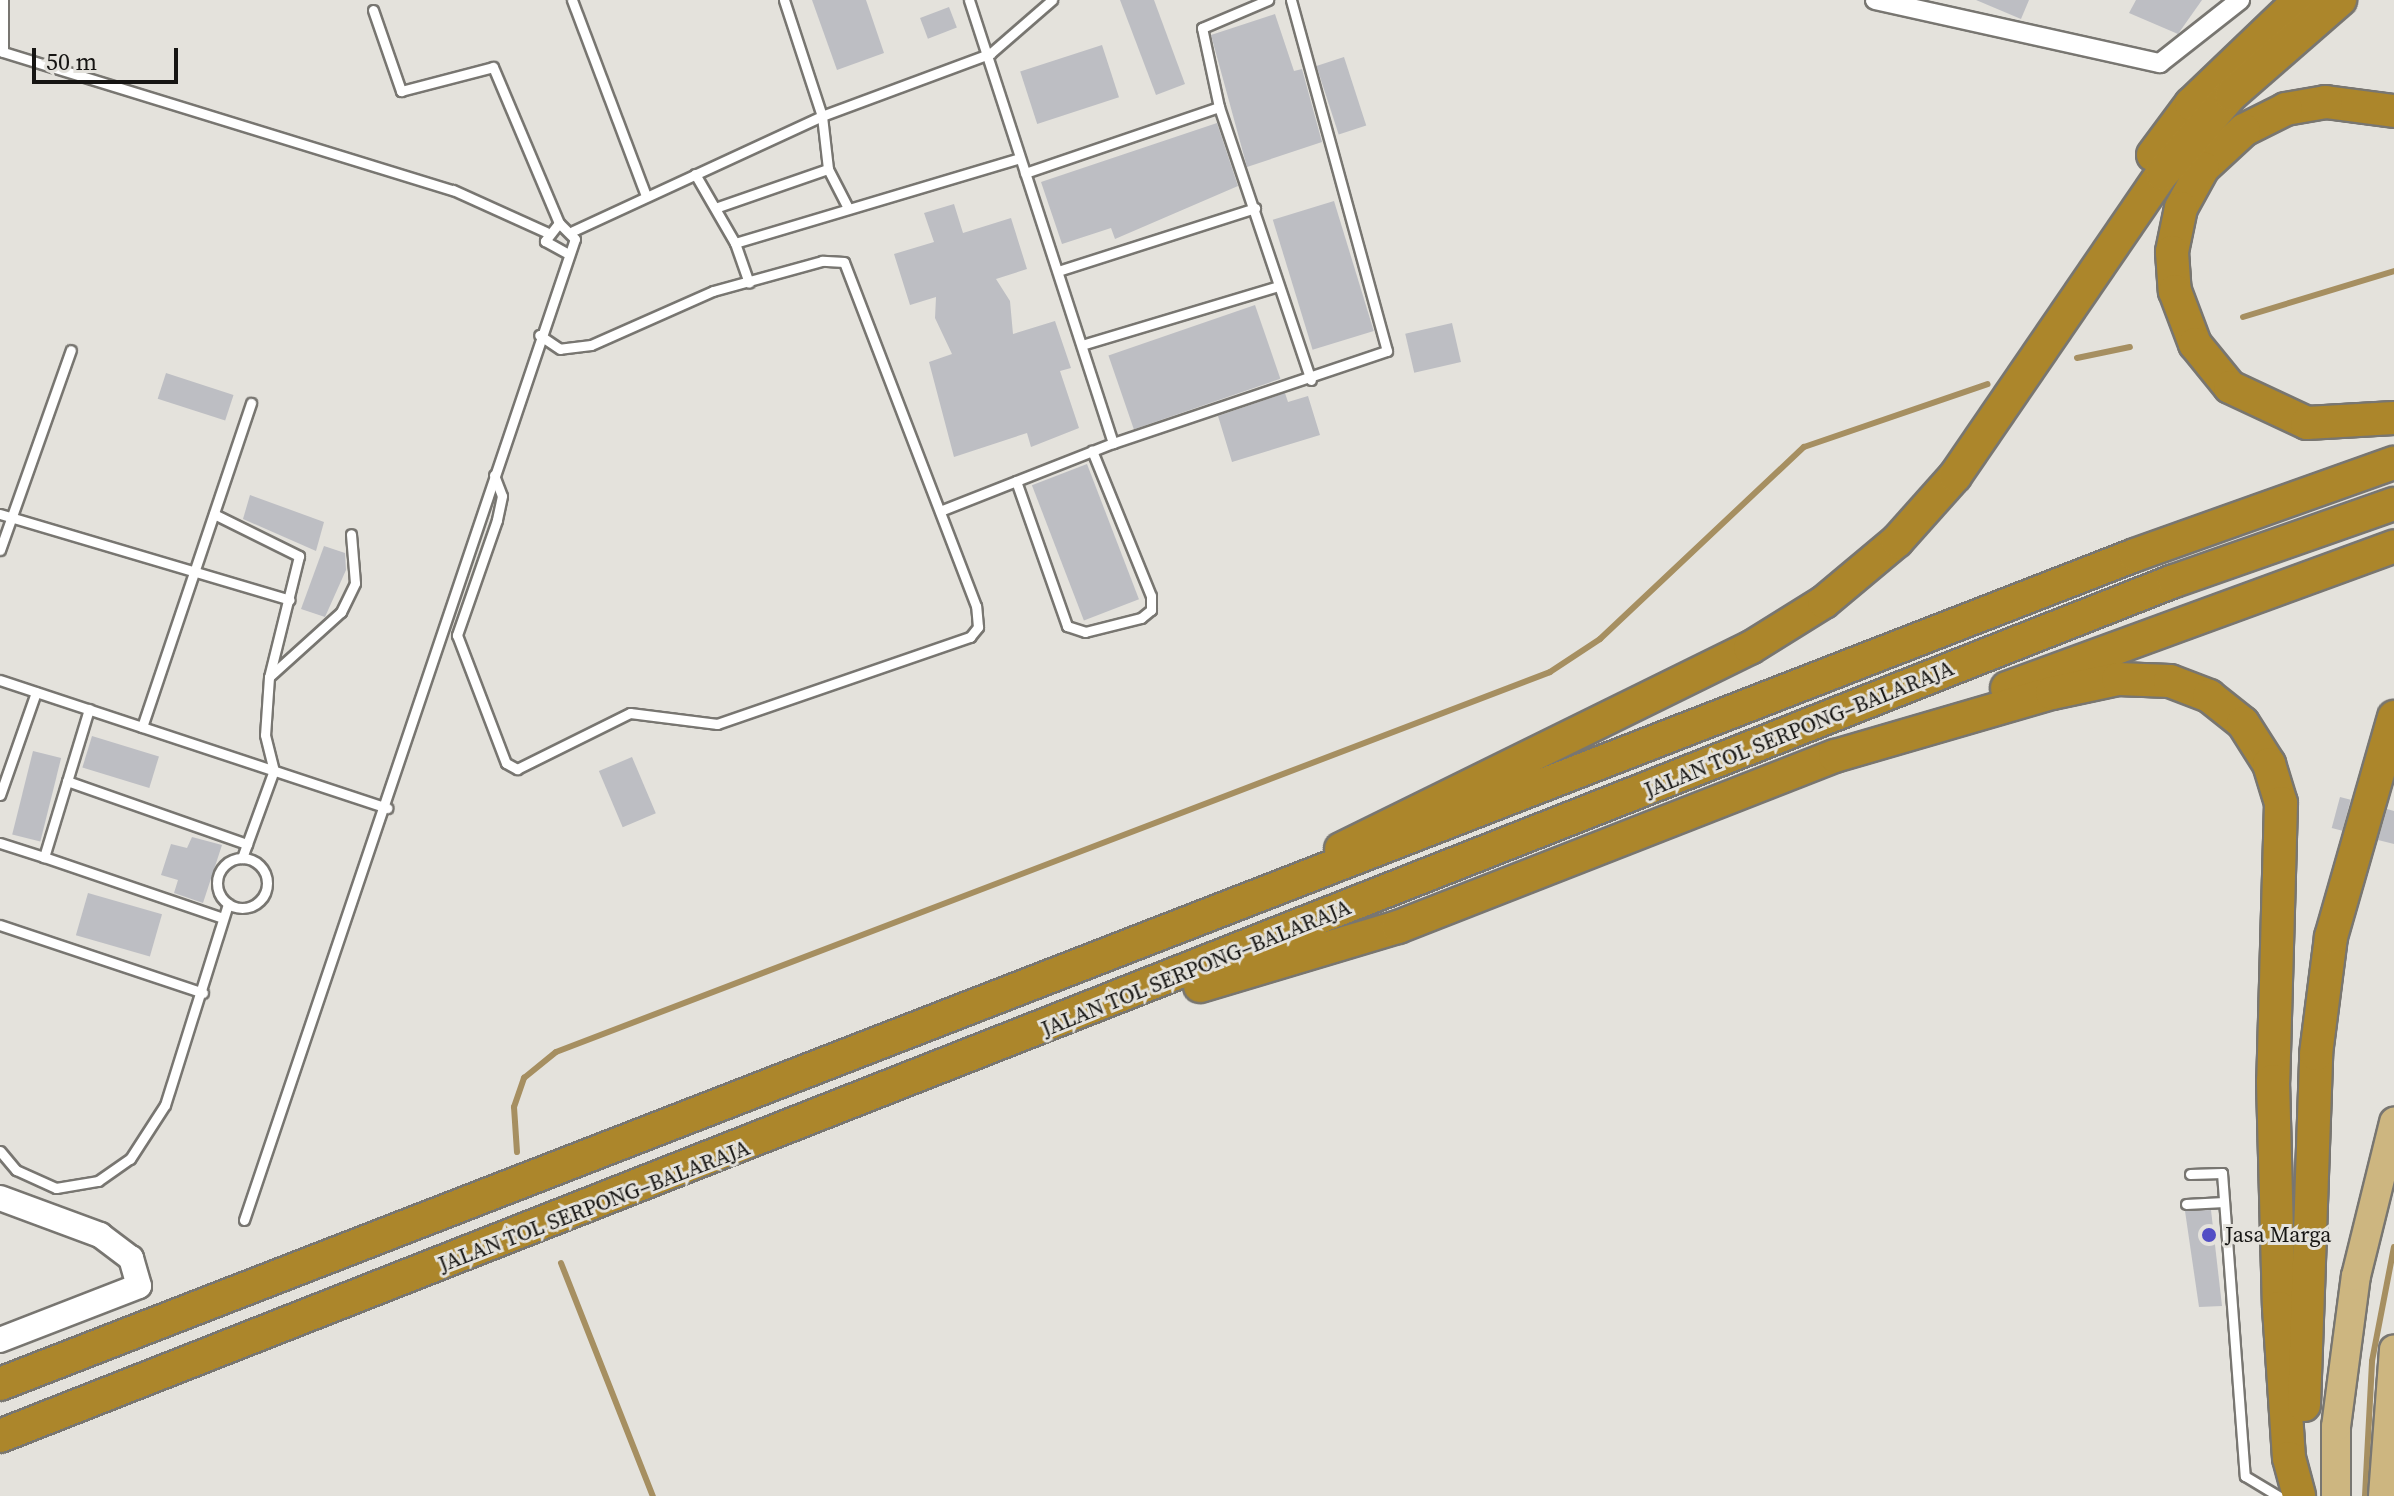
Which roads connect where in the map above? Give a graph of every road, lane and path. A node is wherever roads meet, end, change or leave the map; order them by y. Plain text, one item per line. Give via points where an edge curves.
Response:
1 (3, 0) edge
2 (572, 0) edge
3 (784, 0) edge
4 (969, 0) edge
5 (1052, 0) edge
6 (1268, 0) edge
7 (1291, 0) edge
8 (2240, 0) edge
9 (2300, 0) edge
10 (2340, 0) edge
11 (1882, 1) edge
12 (373, 10) dead end
13 (2, 51) edge
14 (991, 53) junction
15 (1219, 107) junction
16 (2394, 111) edge
17 (822, 116) junction
18 (1020, 158) junction
19 (828, 169) junction
20 (1025, 173) junction
21 (695, 174) junction
22 (646, 196) junction
23 (847, 206) junction
24 (718, 207) junction
25 (1255, 208) junction
26 (559, 223) junction
27 (573, 231) junction
28 (546, 232) junction
29 (735, 243) junction
30 (565, 252) junction
31 (1058, 271) junction
32 (749, 283) junction
33 (1278, 286) junction
34 (2058, 320) junction
35 (539, 335) junction
36 (1085, 344) junction
37 (71, 350) dead end
38 (1311, 380) junction
39 (251, 403) dead end
40 (2394, 418) edge
41 (1113, 443) junction
42 (1092, 451) junction
43 (2394, 463) edge
44 (494, 475) junction
45 (1016, 481) junction
46 (2394, 504) edge
47 (940, 511) junction
48 (0, 514) edge
49 (214, 514) junction
50 (12, 518) junction
51 (351, 534) dead end
52 (2394, 546) edge
53 (0, 550) edge
54 (194, 572) junction
55 (290, 600) junction
56 (269, 677) junction
57 (0, 680) edge
58 (36, 692) junction
59 (89, 709) junction
60 (2394, 717) edge
61 (142, 727) junction
62 (1835, 756) junction
63 (274, 770) junction
64 (67, 781) junction
65 (0, 795) edge
66 (387, 808) junction
67 (0, 843) edge
68 (247, 844) junction
69 (44, 857) junction
70 (242, 858) junction
71 (228, 904) junction
72 (223, 918) junction
73 (0, 925) edge
74 (1178, 932) junction
75 (203, 993) junction
76 (993, 1048) junction
77 (2394, 1122) edge
78 (0, 1151) edge
79 (2190, 1174) dead end
80 (0, 1198) edge
81 (2224, 1202) junction
82 (2186, 1204) dead end
83 (244, 1220) dead end
84 (0, 1340) edge
85 (2394, 1349) edge
86 (0, 1384) edge
87 (0, 1436) edge
88 (2278, 1496) edge
89 (2301, 1496) edge
90 (2336, 1496) edge
91 (2383, 1496) edge

1 - 13 lane
2 - 22 lane
3 - 17 lane
4 - 14 lane
5 - 14 lane
6 - 15 lane via 1202,28
7 - 38 lane via 1388,346 1383,355
8 - 11 street via 2160,63
9 - 34 highway via 2191,104 2134,181
10 - 34 highway via 2231,95 2162,174
12 - 26 lane via 401,91 493,67
13 - 28 lane via 453,190
14 - 17 lane
14 - 18 lane
15 - 20 lane
15 - 25 lane
16 - 40 highway via 2326,102 2286,109 2244,130 2203,168 2181,208 2172,252 2175,291 2195,344 2230,387 2307,423
17 - 19 lane
17 - 21 lane
18 - 20 lane
18 - 23 lane via 909,196
19 - 23 lane
19 - 24 lane
20 - 31 lane
21 - 22 lane
21 - 24 lane
22 - 27 lane
23 - 29 lane
24 - 29 lane
25 - 31 lane
25 - 33 lane
26 - 27 lane
26 - 28 lane
27 - 30 lane
28 - 30 lane via 549,249
29 - 32 lane
30 - 35 lane
31 - 36 lane
32 - 35 lane via 664,310 591,345 560,349
32 - 47 lane via 832,259 847,266
33 - 36 lane
33 - 38 lane
34 - 74 highway via 1955,476 1897,541 1824,602 1750,648
35 - 44 lane
36 - 41 lane
37 - 50 lane
38 - 41 lane
39 - 49 lane
41 - 42 lane
42 - 45 lane
42 - 45 lane via 1151,596 1151,610 1141,618 1085,632 1067,626
43 - 74 highway, JALAN TOL SERPONG–BALARAJA via 2135,555
44 - 47 lane via 502,496 497,520 457,635 506,763 517,769 630,713 717,724 970,637 978,627 976,606
44 - 66 lane
45 - 47 lane
46 - 76 highway, JALAN TOL SERPONG–BALARAJA via 2174,581
48 - 50 lane
49 - 54 lane
49 - 55 lane via 298,552
50 - 53 lane
50 - 54 lane
51 - 56 lane via 355,583 341,612
52 - 62 highway via 2189,615
54 - 55 lane
54 - 61 lane
55 - 56 lane
56 - 63 lane via 265,735
57 - 58 lane
58 - 59 lane
58 - 65 lane
59 - 61 lane
59 - 64 lane
60 - 89 highway via 2331,937 2316,1054
61 - 63 lane
62 - 76 highway via 1398,927
62 - 89 highway via 2118,679 2170,681 2209,696 2243,723 2269,764 2281,803 2285,861 2273,1081 2279,1308 2289,1458
63 - 66 lane
63 - 68 lane
64 - 68 lane
64 - 69 lane
66 - 83 lane
67 - 69 lane
68 - 70 lane
69 - 72 lane
70 - 71 lane via 220,871 216,885
70 - 71 lane via 264,871 263,897 241,909
71 - 72 lane
72 - 75 lane
73 - 75 lane
74 - 86 highway, JALAN TOL SERPONG–BALARAJA
75 - 78 lane via 158,1123 130,1159 98,1181 56,1188 16,1170
76 - 87 highway, JALAN TOL SERPONG–BALARAJA
77 - 90 main road via 2356,1276 2336,1427
79 - 81 lane via 2222,1173
80 - 84 street via 100,1235 131,1258 139,1286
81 - 82 lane
81 - 88 lane via 2245,1476
85 - 91 main road

